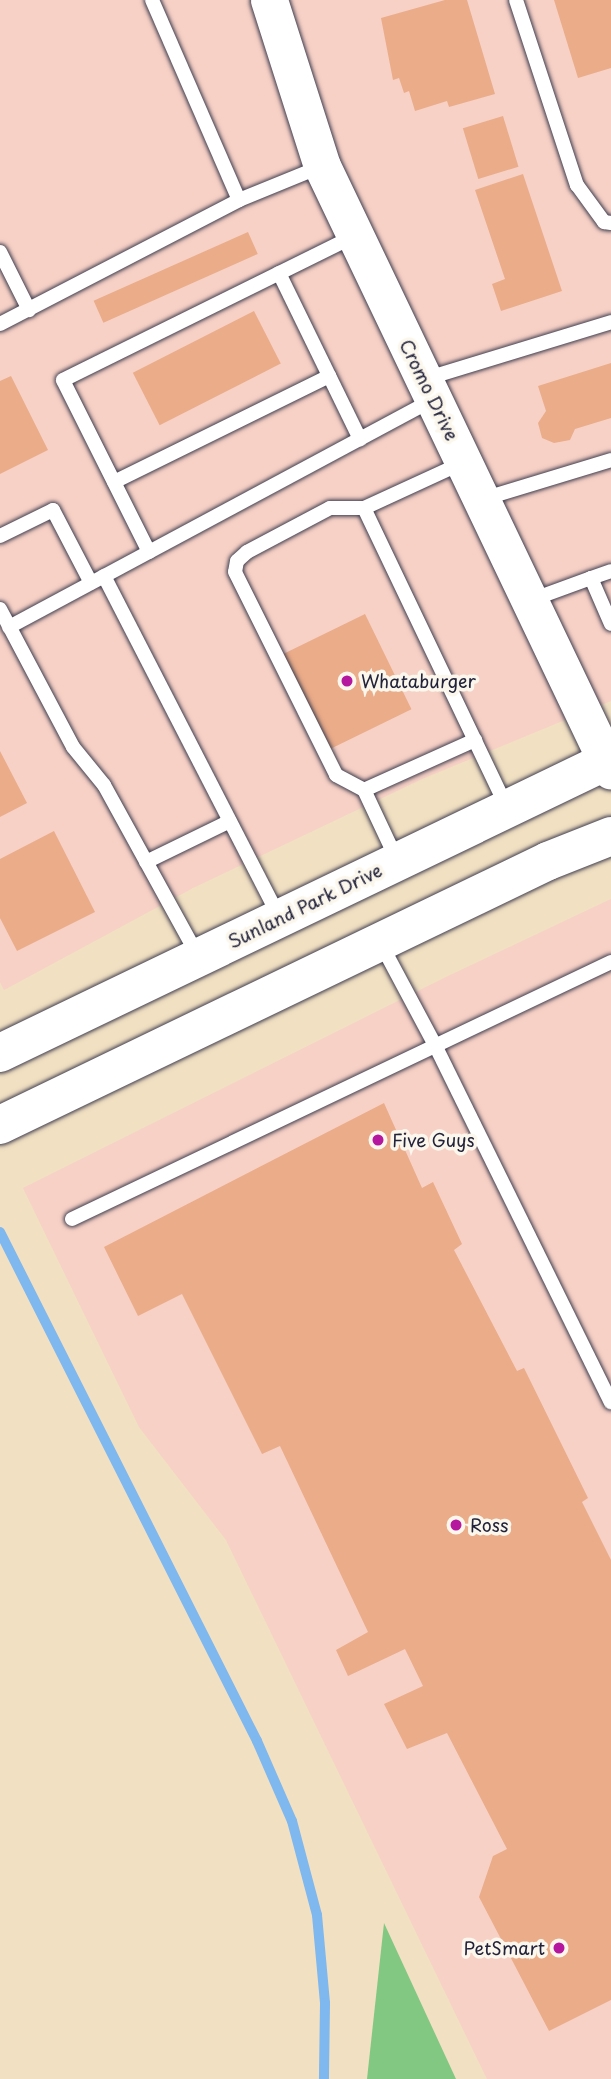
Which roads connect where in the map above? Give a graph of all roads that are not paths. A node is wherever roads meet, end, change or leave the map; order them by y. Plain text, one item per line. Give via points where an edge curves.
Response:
1 (152, 0) edge
2 (269, 0) edge
3 (516, 0) edge
4 (322, 166) junction
5 (239, 200) junction
6 (611, 223) edge
7 (354, 236) junction
8 (0, 252) edge
9 (279, 273) junction
10 (29, 310) junction
11 (611, 322) edge
12 (0, 324) edge
13 (329, 376) junction
14 (428, 389) junction
15 (360, 439) junction
16 (611, 460) edge
17 (463, 462) junction
18 (114, 482) junction
19 (481, 500) junction
20 (364, 508) junction
21 (0, 536) edge
22 (149, 552) junction
23 (611, 572) edge
24 (104, 576) junction
25 (591, 578) junction
26 (91, 583) junction
27 (529, 601) junction
28 (0, 609) edge
29 (611, 624) edge
30 (9, 627) junction
31 (475, 740) junction
32 (609, 763) edge
33 (364, 790) junction
34 (507, 808) junction
35 (230, 821) junction
36 (611, 836) edge
37 (398, 861) junction
38 (146, 862) junction
39 (279, 918) junction
40 (380, 943) junction
41 (199, 957) junction
42 (611, 962) edge
43 (436, 1047) junction
44 (0, 1053) edge
45 (0, 1125) edge
46 (72, 1219) dead end
47 (611, 1402) edge

1 - 5 lane
2 - 4 street, Cromo Drive via 290,79
3 - 6 lane via 577,185 604,222
4 - 5 lane
4 - 7 street, Cromo Drive
5 - 10 lane
7 - 9 lane
7 - 14 street, Cromo Drive
8 - 10 lane
9 - 13 lane
9 - 18 lane via 63,380
10 - 12 lane
11 - 14 lane
13 - 15 lane
13 - 18 lane
14 - 15 lane
14 - 17 street, Cromo Drive
15 - 22 lane
16 - 19 lane
17 - 19 street, Cromo Drive
17 - 20 lane
18 - 22 lane
19 - 27 street, Cromo Drive
20 - 31 lane
20 - 33 lane via 330,508 247,552 237,561 235,572 336,775
21 - 26 lane via 53,510
22 - 24 lane
23 - 25 lane
24 - 26 lane
24 - 35 lane
25 - 27 lane
25 - 29 lane
26 - 30 lane
27 - 32 street, Cromo Drive
28 - 30 lane
30 - 38 lane via 73,747 104,785
31 - 33 lane
31 - 34 lane
32 - 34 main road, Sunland Park Drive
33 - 37 lane
34 - 37 main road, Sunland Park Drive
35 - 38 lane
35 - 39 lane
36 - 40 main road via 548,861
37 - 39 main road, Sunland Park Drive
38 - 41 lane
39 - 41 main road, Sunland Park Drive
40 - 43 lane
40 - 45 main road
41 - 44 main road, Sunland Park Drive
42 - 43 lane
43 - 46 lane
43 - 47 lane

